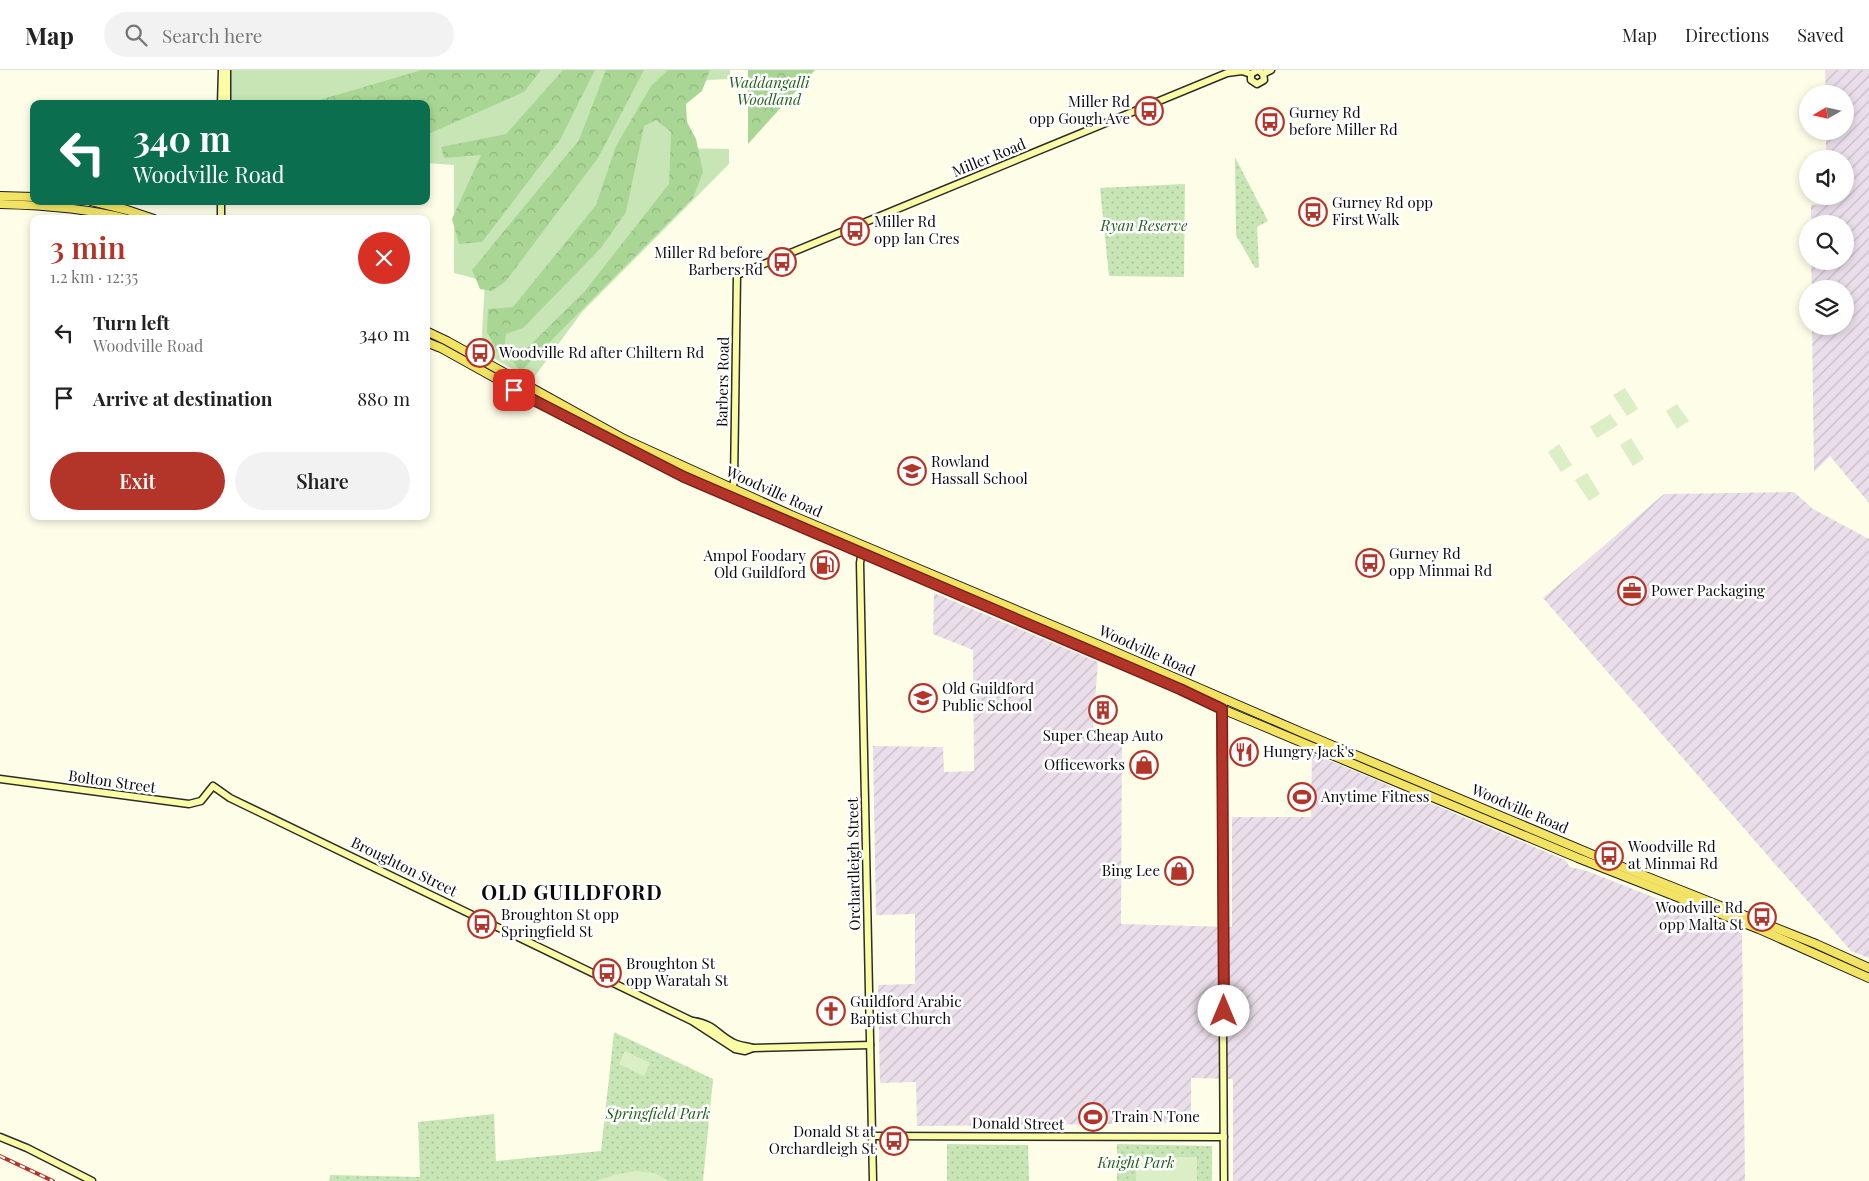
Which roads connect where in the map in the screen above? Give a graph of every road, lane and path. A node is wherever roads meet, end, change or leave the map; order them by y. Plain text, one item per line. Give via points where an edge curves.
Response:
1 (222, 70) edge
2 (227, 70) edge
3 (1271, 70) edge
4 (1251, 74) junction
5 (1263, 74) junction
6 (221, 100) edge
7 (227, 100) edge
8 (0, 196) edge
9 (30, 197) edge
10 (0, 204) edge
11 (107, 205) edge
12 (109, 215) edge
13 (142, 215) edge
14 (737, 274) joint
15 (430, 334) edge
16 (430, 344) edge
17 (732, 489) junction
18 (862, 549) junction
19 (1225, 700) junction
20 (1222, 709) junction
21 (0, 779) edge
22 (213, 786) joint
23 (1869, 968) edge
24 (1869, 978) edge
25 (870, 1046) junction
26 (872, 1136) junction
27 (0, 1137) edge
28 (1224, 1137) junction
29 (92, 1181) edge
30 (873, 1181) edge
31 (1224, 1181) edge

1 - 6 street
2 - 7 street
3 - 5 street
4 - 5 street via 1258,70
4 - 5 street via 1251,80 1257,84 1264,80
4 - 14 street, Miller Road via 1242,71 1228,73
8 - 9 main road
10 - 12 main road via 49,206
11 - 13 main road
14 - 17 street, Barbers Road via 735,473
15 - 17 main road, Woodville Road via 624,439
16 - 18 main road, Woodville Road via 684,477 786,522
17 - 18 main road, Woodville Road
18 - 19 main road, Woodville Road via 1098,644
18 - 20 main road, Woodville Road
18 - 25 street, Orchardleigh Street
19 - 20 street
19 - 23 main road, Woodville Road
20 - 24 main road, Woodville Road via 1578,858 1759,929
20 - 28 street
21 - 22 street, Bolton Street via 189,804 201,801
22 - 25 street, Broughton Street via 230,798 692,1021 735,1049
25 - 26 street, Orchardleigh Street
26 - 28 street, Donald Street
26 - 30 street, Orchardleigh Street
27 - 29 street
28 - 31 street

